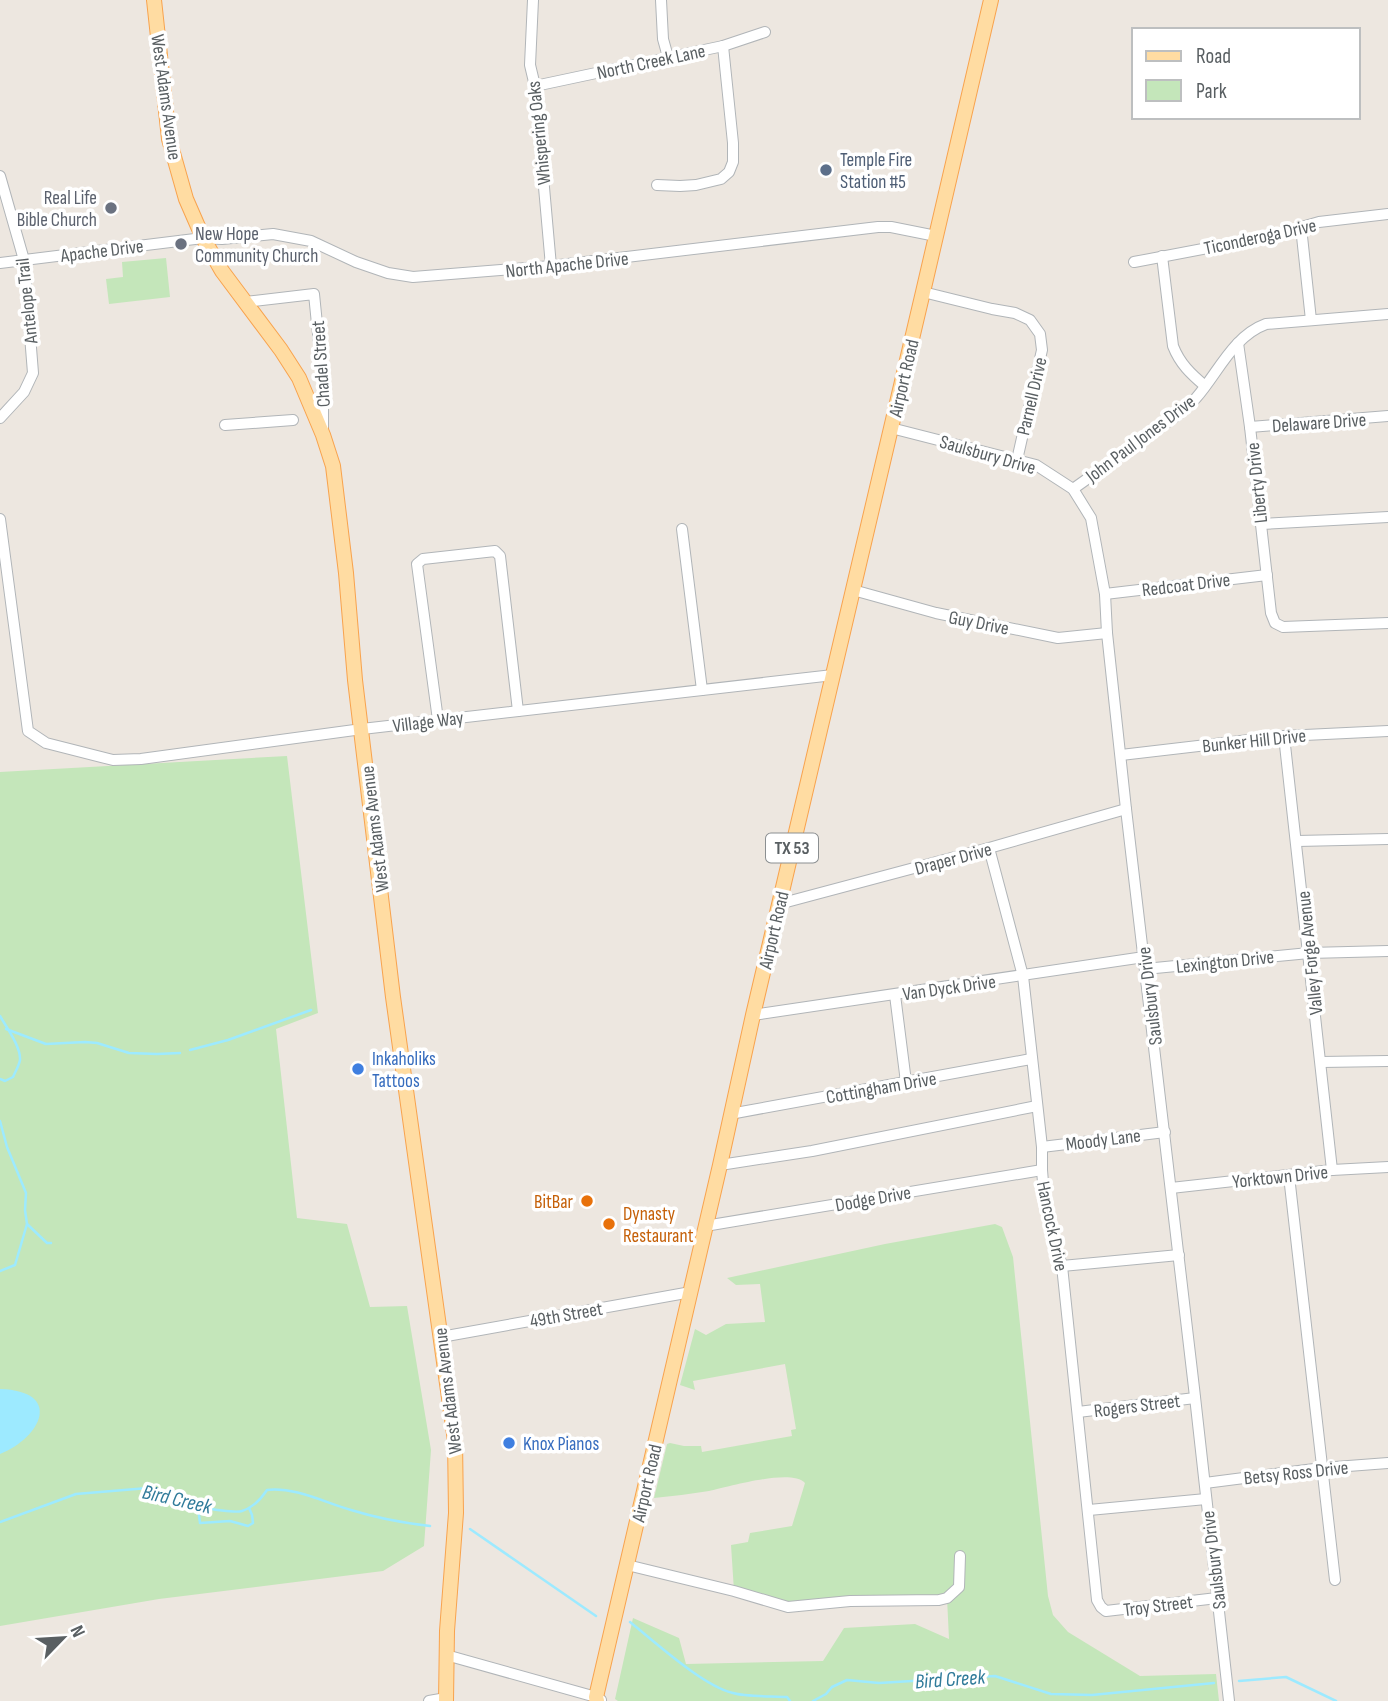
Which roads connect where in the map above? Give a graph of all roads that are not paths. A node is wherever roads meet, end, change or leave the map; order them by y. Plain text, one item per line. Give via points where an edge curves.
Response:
1 (154, 0) edge
2 (533, 0) edge
3 (660, 0) edge
4 (991, 0) edge
5 (765, 32) dead end
6 (723, 46) junction
7 (668, 57) junction
8 (535, 86) junction
9 (0, 176) edge
10 (657, 185) dead end
11 (1388, 214) edge
12 (1301, 227) junction
13 (936, 236) junction
14 (203, 238) junction
15 (1162, 256) junction
16 (24, 260) junction
17 (1133, 262) dead end
18 (0, 263) edge
19 (551, 266) junction
20 (923, 292) junction
21 (245, 302) junction
22 (1388, 314) edge
23 (1311, 320) junction
24 (1238, 343) junction
25 (1205, 386) junction
26 (1388, 416) edge
27 (0, 418) edge
28 (293, 420) dead end
29 (225, 425) dead end
30 (1250, 426) junction
31 (891, 428) junction
32 (323, 435) junction
33 (1017, 460) junction
34 (1073, 489) junction
35 (1388, 517) edge
36 (0, 519) edge
37 (1261, 524) junction
38 (682, 529) dead end
39 (1267, 575) junction
40 (853, 590) junction
41 (1105, 594) junction
42 (1388, 623) edge
43 (1107, 633) junction
44 (833, 675) junction
45 (702, 690) junction
46 (518, 711) junction
47 (438, 720) junction
48 (362, 729) junction
49 (1388, 730) edge
50 (1284, 736) junction
51 (1121, 755) junction
52 (1126, 809) junction
53 (1388, 839) edge
54 (1297, 841) junction
55 (989, 848) junction
56 (779, 904) junction
57 (1388, 951) edge
58 (1309, 953) junction
59 (1145, 963) junction
60 (1023, 976) junction
61 (895, 995) junction
62 (753, 1015) junction
63 (1031, 1059) junction
64 (1388, 1061) edge
65 (1321, 1062) junction
66 (905, 1082) junction
67 (1037, 1106) junction
68 (730, 1114) junction
69 (1165, 1132) junction
70 (1042, 1147) junction
71 (720, 1165) junction
72 (1388, 1167) edge
73 (1042, 1170) junction
74 (1332, 1170) junction
75 (1289, 1176) junction
76 (1171, 1188) junction
77 (705, 1226) junction
78 (1179, 1255) junction
79 (1062, 1266) junction
80 (691, 1292) junction
81 (441, 1337) junction
82 (1195, 1398) junction
83 (1078, 1412) junction
84 (1388, 1463) edge
85 (1322, 1468) junction
86 (1205, 1483) junction
87 (1206, 1499) junction
88 (1089, 1510) junction
89 (960, 1556) dead end
90 (627, 1565) junction
91 (1335, 1580) dead end
92 (1217, 1598) junction
93 (1101, 1607) joint
94 (446, 1655) junction
95 (447, 1700) edge
96 (597, 1700) edge
97 (429, 1701) edge
98 (1229, 1701) edge

1 - 14 main road, West Adams Avenue via 169,139
2 - 8 street, Whispering Oaks via 530,65
3 - 7 street
4 - 13 main road, Airport Road / TX 53
5 - 6 street, North Creek Lane
6 - 7 street, North Creek Lane
6 - 10 street via 733,143 729,172 721,179 696,185
7 - 8 street, North Creek Lane
8 - 19 street, Whispering Oaks
9 - 16 street, Antelope Trail
11 - 12 street, Ticonderoga Drive
12 - 15 street, Ticonderoga Drive
12 - 23 street
13 - 19 street, North Apache Drive via 878,227
13 - 20 main road, Airport Road / TX 53
14 - 16 street, Apache Drive
14 - 19 street, North Apache Drive via 273,234 311,241 356,262 413,277
14 - 21 main road, West Adams Avenue
15 - 17 street, Ticonderoga Drive
15 - 25 street via 1173,346 1187,371
16 - 18 street, Apache Drive
16 - 27 street, Antelope Trail via 33,373 24,392
20 - 31 main road, Airport Road / TX 53
20 - 33 street, Parnell Drive via 1015,313 1030,320 1040,334 1042,350
21 - 32 main road, West Adams Avenue via 299,379
21 - 32 street, Chadel Street via 314,294
22 - 23 street, John Paul Jones Drive
23 - 24 street, John Paul Jones Drive via 1266,324
24 - 25 street, John Paul Jones Drive
24 - 30 street, Liberty Drive
25 - 34 street, John Paul Jones Drive via 1180,413
26 - 30 street, Delaware Drive
28 - 29 street
30 - 37 street, Liberty Drive
31 - 33 street, Saulsbury Drive
31 - 40 main road, Airport Road / TX 53
32 - 48 main road, West Adams Avenue via 335,480
33 - 34 street, Saulsbury Drive via 1036,465
34 - 41 street, Saulsbury Drive via 1091,518
35 - 37 street
36 - 48 street, Village Way via 28,731 46,743 113,760 141,759
37 - 39 street, Liberty Drive
38 - 45 street
39 - 41 street, Redcoat Drive
39 - 42 street, Liberty Drive via 1270,613 1283,627
40 - 43 street, Guy Drive via 1058,638
40 - 44 main road, Airport Road / TX 53
41 - 43 street, Saulsbury Drive
43 - 51 street, Saulsbury Drive
44 - 45 street, Village Way
44 - 56 main road, Airport Road / TX 53
45 - 46 street, Village Way
46 - 47 street, Village Way
46 - 47 street via 500,556 495,551 423,559 417,564
47 - 48 street, Village Way
48 - 81 main road, West Adams Avenue via 393,997
49 - 50 street, Bunker Hill Drive
50 - 51 street, Bunker Hill Drive
50 - 54 street, Valley Forge Avenue
51 - 52 street, Saulsbury Drive
52 - 55 street, Draper Drive
52 - 59 street, Saulsbury Drive
53 - 54 street
54 - 58 street, Valley Forge Avenue
55 - 56 street, Draper Drive
55 - 60 street, Hancock Drive
56 - 62 main road, Airport Road / TX 53
57 - 58 street, Lexington Drive
58 - 59 street, Lexington Drive
58 - 65 street, Valley Forge Avenue
59 - 60 street, Van Dyck Drive
59 - 69 street, Saulsbury Drive
60 - 61 street, Van Dyck Drive
60 - 63 street, Hancock Drive
61 - 62 street, Van Dyck Drive
61 - 66 street
62 - 68 main road, Airport Road / TX 53
63 - 66 street, Cottingham Drive
63 - 67 street, Hancock Drive
64 - 65 street
65 - 74 street, Valley Forge Avenue
66 - 68 street, Cottingham Drive
67 - 70 street, Hancock Drive
67 - 71 street
68 - 71 main road, Airport Road / TX 53
69 - 70 street, Moody Lane
69 - 76 street, Saulsbury Drive
70 - 73 street, Hancock Drive
71 - 77 main road, Airport Road / TX 53
72 - 74 street, Yorktown Drive
73 - 77 street, Dodge Drive
73 - 79 street, Hancock Drive via 1045,1207
74 - 75 street, Yorktown Drive
75 - 76 street, Yorktown Drive
75 - 85 street
76 - 78 street, Saulsbury Drive
77 - 80 main road, Airport Road / TX 53
78 - 79 street
78 - 82 street, Saulsbury Drive
79 - 83 street, Hancock Drive
80 - 81 street, 49th Street
80 - 90 main road, Airport Road / TX 53
81 - 94 main road, West Adams Avenue via 455,1441 456,1520
82 - 83 street, Rogers Street
82 - 86 street, Saulsbury Drive
83 - 88 street, Hancock Drive
84 - 85 street, Betsy Ross Drive
85 - 86 street, Betsy Ross Drive
85 - 91 street
86 - 87 street, Saulsbury Drive
87 - 88 street
87 - 92 street, Saulsbury Drive
88 - 93 street, Hancock Drive
89 - 90 street via 959,1587 947,1598 788,1607
90 - 96 main road, Airport Road / TX 53
92 - 93 street, Troy Street via 1105,1611
92 - 98 street, Saulsbury Drive
94 - 95 main road, West Adams Avenue
94 - 96 street
95 - 97 street

